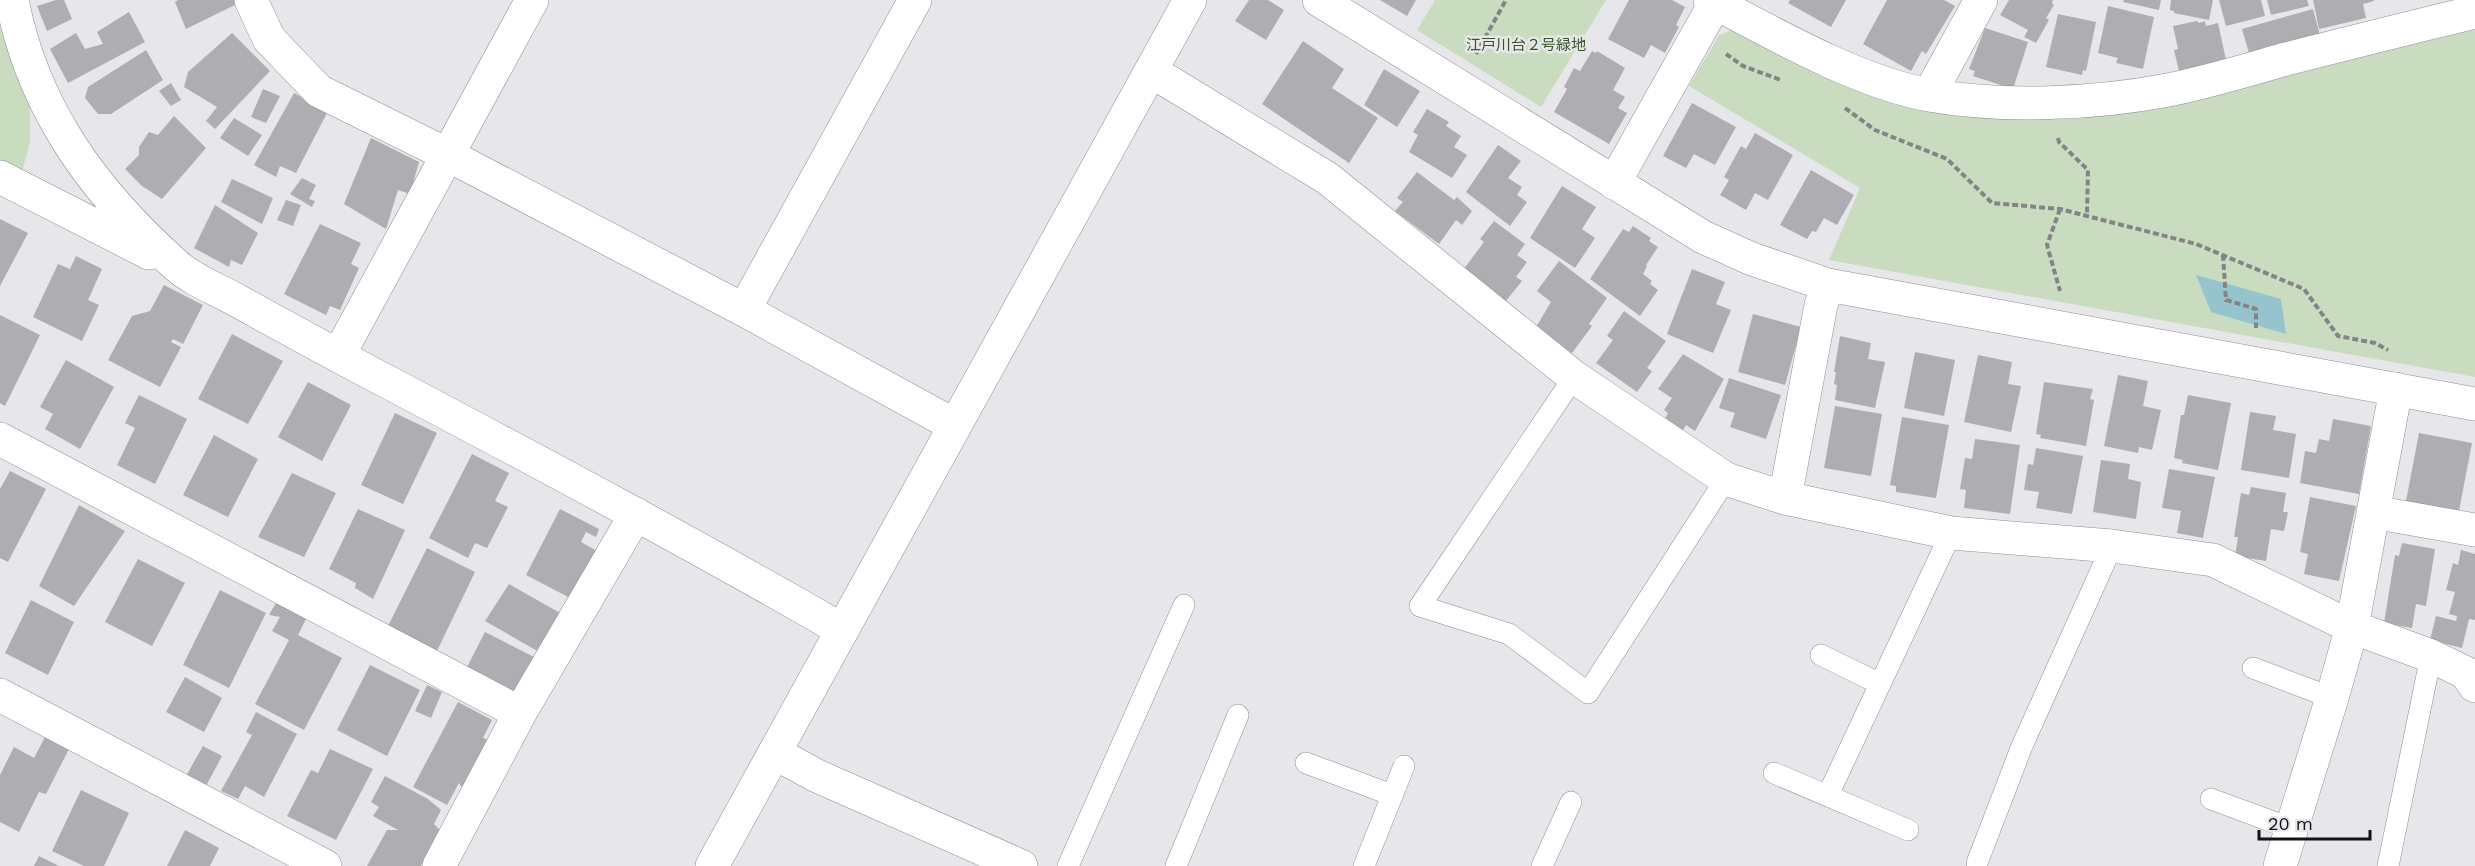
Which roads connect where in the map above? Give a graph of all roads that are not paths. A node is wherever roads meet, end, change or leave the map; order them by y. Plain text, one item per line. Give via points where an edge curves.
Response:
1 (12, 0) edge
2 (251, 0) edge
3 (532, 0) edge
4 (915, 0) edge
5 (1190, 0) edge
6 (1319, 0) edge
7 (1982, 0) edge
8 (1714, 1) edge
9 (2475, 12) edge
10 (1151, 71) junction
11 (1929, 95) junction
12 (446, 154) junction
13 (0, 177) edge
14 (1614, 183) junction
15 (180, 269) junction
16 (1828, 285) junction
17 (744, 310) junction
18 (338, 356) junction
19 (1574, 377) junction
20 (2396, 389) junction
21 (2475, 404) edge
22 (954, 425) junction
23 (0, 439) edge
24 (1726, 479) junction
25 (1785, 498) junction
26 (2373, 512) junction
27 (636, 514) junction
28 (2475, 530) edge
29 (1951, 533) junction
30 (2112, 546) junction
31 (1184, 605) dead end
32 (2352, 627) junction
33 (842, 630) junction
34 (1821, 655) dead end
35 (2431, 656) junction
36 (2253, 668) dead end
37 (1880, 684) junction
38 (2475, 686) edge
39 (0, 695) edge
40 (2332, 698) junction
41 (520, 713) junction
42 (1238, 715) dead end
43 (775, 753) junction
44 (1306, 763) dead end
45 (1404, 766) dead end
46 (1774, 773) dead end
47 (1392, 795) junction
48 (1828, 795) junction
49 (2211, 799) dead end
50 (1571, 802) dead end
51 (2292, 829) junction
52 (1908, 830) dead end
53 (1977, 863) dead end
54 (325, 866) edge
55 (439, 866) edge
56 (712, 866) edge
57 (1021, 866) edge
58 (1068, 866) edge
59 (1176, 866) edge
60 (1364, 866) edge
61 (1542, 866) edge
62 (2280, 866) edge
63 (2388, 866) edge

1 - 15 street via 43,100 63,134 126,218
2 - 12 street via 269,39 319,91
3 - 12 street
4 - 17 street
5 - 10 street
6 - 14 street
7 - 11 street
8 - 11 street via 1856,73
8 - 14 street
9 - 11 street via 2169,90 2114,99 2048,102
10 - 19 street via 1327,178
10 - 22 street
12 - 17 street
12 - 18 street
13 - 15 street
14 - 16 street via 1703,237 1752,260
15 - 18 street
16 - 20 street
16 - 25 street
17 - 22 street
18 - 27 street
19 - 24 street
19 - 24 lane via 1420,606 1509,634 1588,693
20 - 21 street
20 - 26 street
22 - 33 street
23 - 41 street
24 - 25 street
25 - 29 street
26 - 28 street
26 - 32 street
27 - 33 street
27 - 41 street
29 - 30 street
29 - 37 lane
30 - 32 street via 2213,560
30 - 53 lane via 2022,747
31 - 58 lane
32 - 35 street
32 - 40 street
33 - 43 street
34 - 37 lane
35 - 38 street via 2466,674
35 - 63 lane
36 - 40 lane
37 - 48 lane
39 - 54 street
40 - 51 street
41 - 55 street
42 - 59 lane
43 - 56 street
43 - 57 street via 817,776
44 - 47 lane
45 - 47 lane
46 - 48 lane
47 - 60 lane
48 - 52 lane
49 - 51 lane
50 - 61 lane
51 - 62 street

